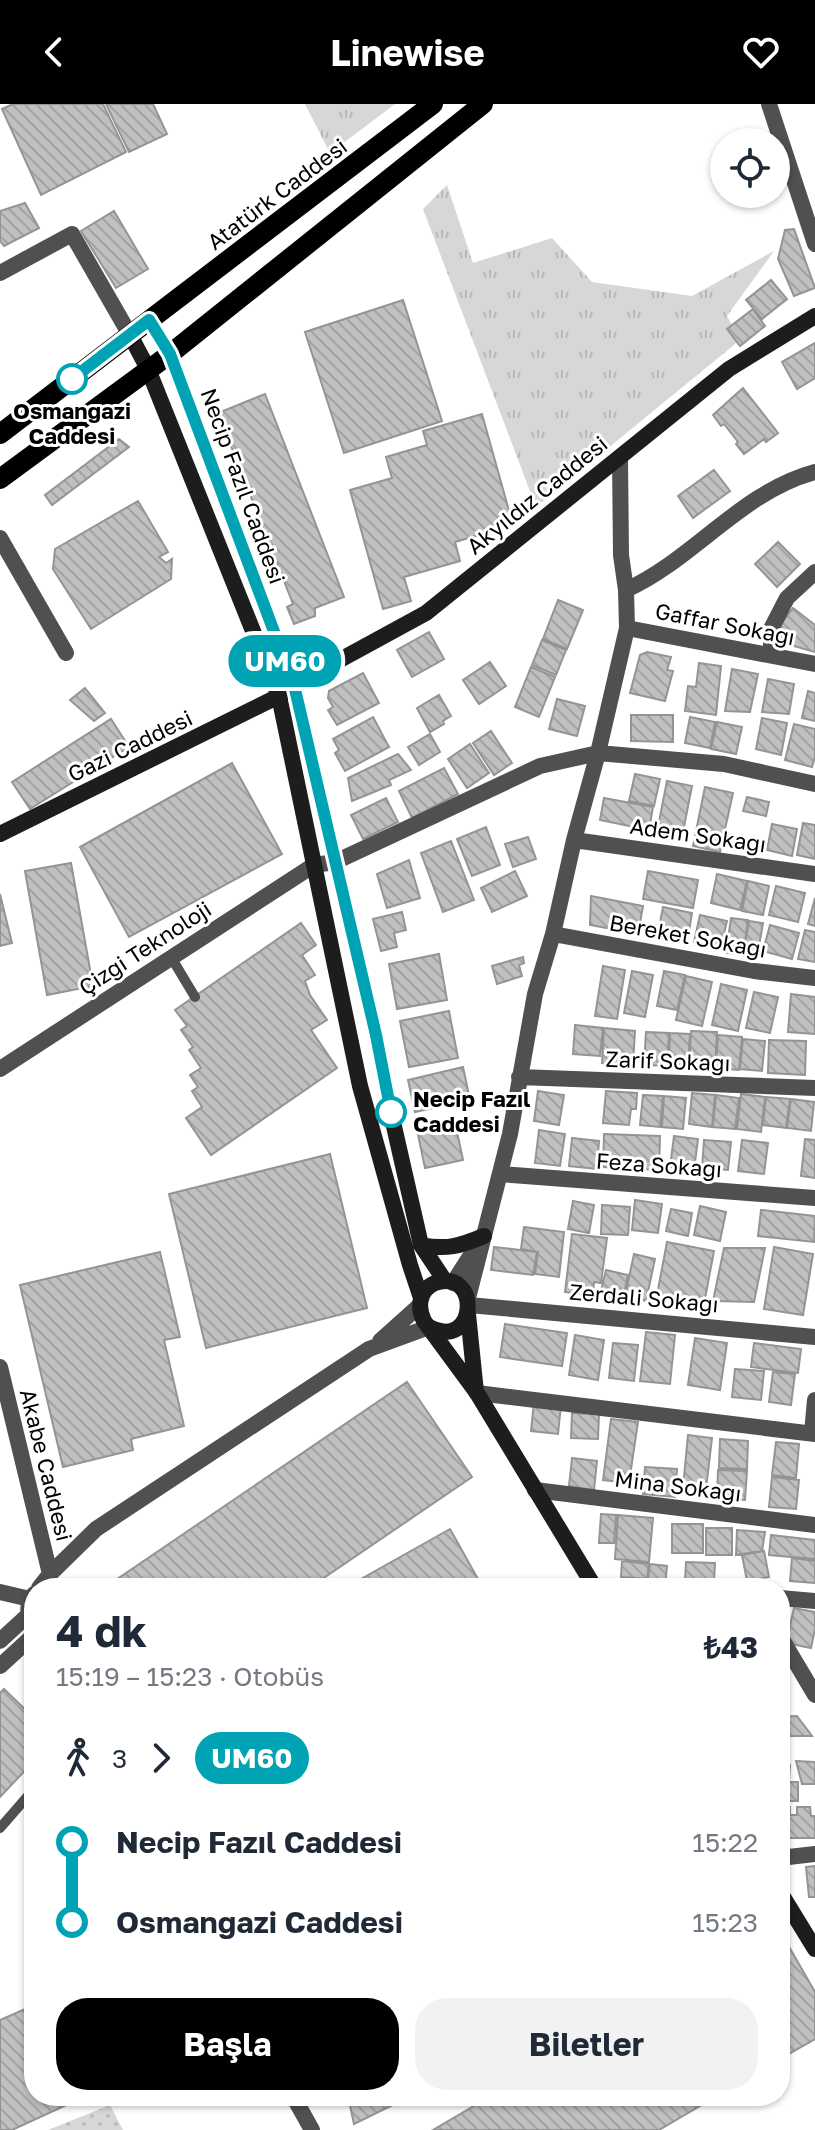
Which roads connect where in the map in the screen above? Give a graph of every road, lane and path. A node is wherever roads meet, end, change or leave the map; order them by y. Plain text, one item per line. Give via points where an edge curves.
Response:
1 (433, 104) edge
2 (483, 104) edge
3 (769, 104) edge
4 (815, 244) edge
5 (0, 273) edge
6 (815, 316) edge
7 (149, 320) junction
8 (130, 335) junction
9 (170, 354) junction
10 (148, 369) junction
11 (0, 434) edge
12 (620, 457) junction
13 (815, 472) edge
14 (0, 479) edge
15 (0, 538) edge
16 (815, 572) edge
17 (626, 590) junction
18 (627, 628) junction
19 (66, 653) dead end
20 (771, 655) junction
21 (815, 664) edge
22 (294, 685) junction
23 (279, 696) junction
24 (598, 753) junction
25 (815, 784) edge
26 (0, 834) edge
27 (574, 840) junction
28 (335, 862) junction
29 (314, 865) junction
30 (815, 874) edge
31 (553, 934) junction
32 (171, 957) junction
33 (815, 978) edge
34 (195, 997) dead end
35 (0, 1069) edge
36 (519, 1077) junction
37 (815, 1088) edge
38 (500, 1174) junction
39 (815, 1198) edge
40 (484, 1236) junction
41 (421, 1245) junction
42 (449, 1282) junction
43 (420, 1302) junction
44 (469, 1306) junction
45 (429, 1327) junction
46 (815, 1337) edge
47 (369, 1349) junction
48 (0, 1367) edge
49 (477, 1393) junction
50 (815, 1400) edge
51 (814, 1434) edge
52 (535, 1490) junction
53 (815, 1525) edge
54 (50, 1574) junction
55 (48, 1578) edge
56 (589, 1578) edge
57 (0, 1592) edge
58 (790, 1599) edge
59 (24, 1601) edge
60 (815, 1601) edge
61 (24, 1615) edge
62 (0, 1641) edge
63 (24, 1644) edge
64 (790, 1653) edge
65 (0, 1666) edge
66 (815, 1695) edge
67 (24, 1800) edge
68 (0, 1828) edge
69 (815, 1854) edge
70 (790, 1857) edge
71 (790, 1908) edge
72 (815, 1949) edge
73 (299, 2106) edge
74 (312, 2130) edge

1 - 7 main road, Atatürk Caddesi
2 - 9 main road
3 - 4 street
5 - 8 street via 72,234
6 - 12 street, Akyıldız Caddesi via 729,369
7 - 8 main road, Atatürk Caddesi
7 - 9 street
8 - 10 street
8 - 11 main road, Atatürk Caddesi
9 - 10 main road
9 - 22 street, Necip Fazıl Caddesi
10 - 14 main road
10 - 23 street, Necip Fazıl Caddesi
12 - 17 street
12 - 22 street, Akyıldız Caddesi via 426,613
13 - 17 street via 756,499
15 - 19 street
16 - 20 street via 787,598 771,629
17 - 18 street
18 - 20 street, Gaffar Sokağı
18 - 24 street
20 - 21 street, Gaffar Sokağı
22 - 23 street, Akyıldız Caddesi
22 - 28 street, Necip Fazıl Caddesi
23 - 26 street, Gazi Caddesi
23 - 29 street, Necip Fazıl Caddesi
24 - 25 street via 724,764
24 - 27 street
24 - 28 street via 540,766
27 - 30 street, Adem Sokağı
27 - 31 street
28 - 29 street
28 - 41 street, Necip Fazıl Caddesi
29 - 32 street, Çizgi Teknoloji
29 - 43 street, Necip Fazıl Caddesi via 360,1086
31 - 33 street, Bereket Sokağı
31 - 36 street
32 - 34 lane
32 - 35 street, Çizgi Teknoloji
36 - 37 street, Zarif Sokağı
36 - 38 street
38 - 39 street, Feza Sokağı
38 - 40 street
40 - 41 street via 458,1247
40 - 42 street
40 - 44 street
41 - 42 street, Necip Fazıl Caddesi
42 - 43 street via 430,1286
42 - 44 street via 459,1286
43 - 45 street
43 - 47 street
44 - 45 street via 452,1330
44 - 46 street, Zerdali Sokağı
44 - 49 street
45 - 47 street
45 - 49 street
47 - 54 street via 96,1529
48 - 54 street, Akabe Caddesi
49 - 51 street
49 - 52 street
50 - 51 street
52 - 53 street, Mina Sokağı
52 - 56 street
54 - 55 street
57 - 59 street
58 - 60 street
61 - 62 street
63 - 65 street
64 - 66 street
67 - 68 lane
69 - 70 street
71 - 72 street
73 - 74 street

